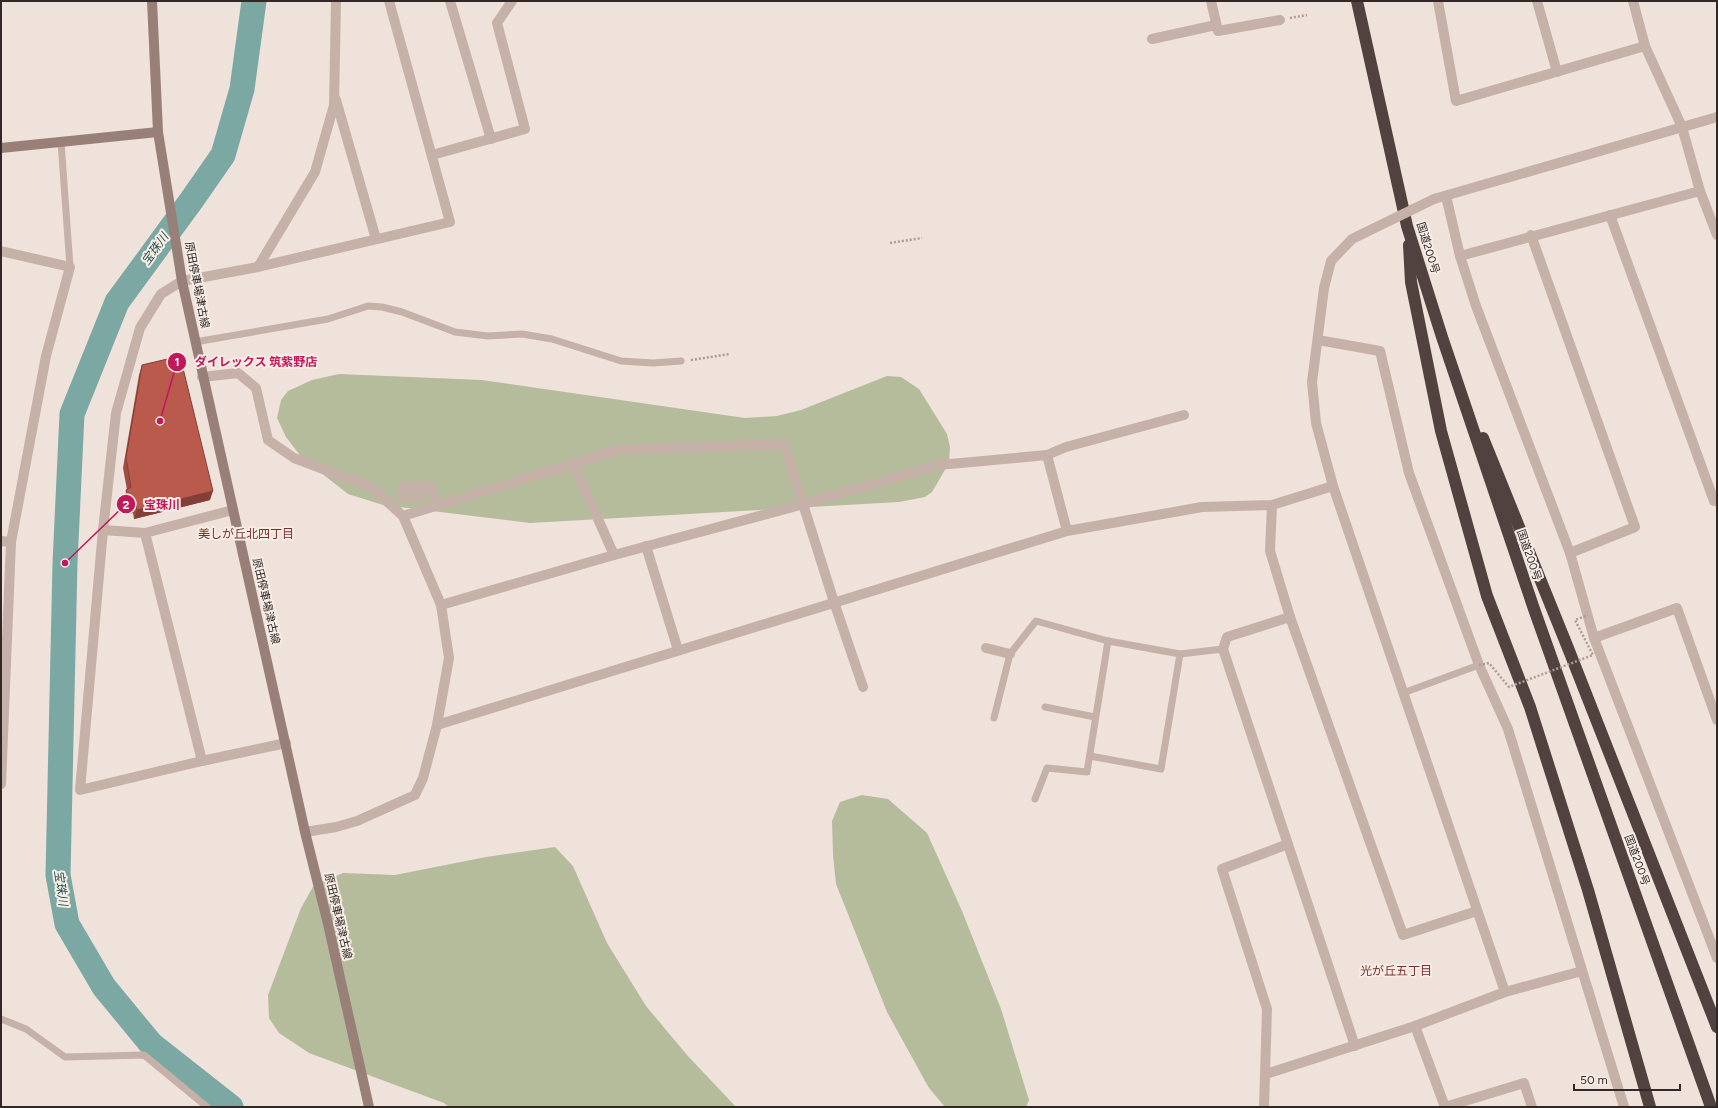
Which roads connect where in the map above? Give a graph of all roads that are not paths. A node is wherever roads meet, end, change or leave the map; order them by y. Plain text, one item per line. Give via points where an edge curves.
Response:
1 (152, 1) edge
2 (336, 1) edge
3 (389, 1) edge
4 (450, 1) edge
5 (512, 1) edge
6 (1211, 1) edge
7 (1357, 1) edge
8 (1438, 1) edge
9 (1537, 1) edge
10 (1633, 1) edge
11 (1280, 20) road end
12 (1216, 25) junction
13 (1152, 39) dead end
14 (1645, 46) junction
15 (1557, 72) junction
16 (335, 96) junction
17 (1717, 117) edge
18 (1682, 127) junction
19 (158, 132) junction
20 (491, 139) junction
21 (61, 142) junction
22 (1, 148) edge
23 (432, 155) junction
24 (1700, 191) junction
25 (1446, 196) junction
26 (1610, 215) junction
27 (1408, 226) junction
28 (1531, 235) junction
29 (1717, 235) edge
30 (376, 239) junction
31 (1, 251) edge
32 (1460, 256) junction
33 (70, 267) junction
34 (258, 267) junction
35 (182, 281) junction
36 (1442, 337) junction
37 (1318, 340) junction
38 (195, 342) junction
39 (681, 361) road end
40 (202, 377) junction
41 (1184, 415) dead end
42 (1047, 455) junction
43 (574, 465) junction
44 (422, 486) dead end
45 (1333, 486) junction
46 (1717, 500) edge
47 (804, 504) junction
48 (438, 505) junction
49 (1272, 505) junction
50 (233, 510) junction
51 (403, 516) junction
52 (103, 530) junction
53 (1067, 531) junction
54 (145, 533) junction
55 (6, 541) edge
56 (646, 546) junction
57 (1570, 553) junction
58 (614, 554) junction
59 (834, 602) junction
60 (441, 605) junction
61 (1290, 617) junction
62 (1594, 638) junction
63 (1108, 641) junction
64 (986, 648) dead end
65 (1223, 648) junction
66 (678, 650) junction
67 (1010, 654) junction
68 (1180, 654) junction
69 (1479, 665) junction
70 (863, 687) dead end
71 (1403, 693) junction
72 (1045, 707) dead end
73 (1095, 717) junction
74 (994, 718) dead end
75 (1717, 720) edge
76 (437, 725) junction
77 (286, 743) junction
78 (1090, 756) junction
79 (202, 761) junction
80 (1, 784) edge
81 (1035, 799) dead end
82 (305, 832) junction
83 (1288, 844) junction
84 (1477, 911) junction
85 (1717, 958) edge
86 (1582, 971) junction
87 (1504, 992) junction
88 (1, 1019) edge
89 (1415, 1026) junction
90 (1717, 1027) edge
91 (1355, 1046) junction
92 (1266, 1074) junction
93 (207, 1107) edge
94 (368, 1107) edge
95 (1264, 1107) edge
96 (1445, 1107) edge
97 (1532, 1107) edge
98 (1624, 1107) edge
99 (1650, 1107) edge
100 (1711, 1107) edge

1 - 19 main road, 原田停車場津古線
2 - 16 street
3 - 23 street
4 - 20 street
5 - 20 street via 497,23 525,129
6 - 12 street
7 - 27 highway, 国道200号
8 - 15 street via 1456,101
9 - 15 street
10 - 14 street
11 - 12 street via 1218,31
12 - 13 street
14 - 15 street
14 - 18 street
16 - 30 street
16 - 34 street via 315,172
17 - 18 street
18 - 24 street
18 - 25 street
19 - 21 main road
19 - 35 main road, 原田停車場津古線
20 - 23 street
21 - 22 main road
21 - 33 lane
23 - 30 street via 450,222
24 - 26 street
24 - 29 street
25 - 32 street
25 - 37 street, bridge via 1434,199 1352,239 1331,261 1324,288
26 - 28 street
26 - 46 street via 1714,501
27 - 36 highway, 国道200号
27 - 99 highway via 1411,282 1441,431 1487,596 1530,707 1588,890
28 - 32 street
28 - 57 street via 1635,527
30 - 34 street
31 - 33 street
32 - 57 street via 1476,306
33 - 55 street via 46,356
34 - 35 street
35 - 38 main road, 原田停車場津古線
35 - 52 street via 160,294 140,328 116,413
36 - 90 highway
36 - 100 highway, 国道200号 via 1536,616
37 - 45 street via 1312,382 1316,416
37 - 69 street via 1380,351 1409,473
38 - 39 lane via 328,319 368,306 402,312 455,332 488,336 522,334 552,339 621,361
38 - 40 main road, 原田停車場津古線
40 - 50 main road, 原田停車場津古線
40 - 51 street via 238,373 256,388 268,440 294,458 371,488
41 - 42 street via 1066,447
42 - 47 street via 939,465
42 - 53 street
43 - 47 street via 618,450 784,444
43 - 48 street
43 - 58 street
44 - 48 street via 431,487
45 - 49 street
45 - 71 street
47 - 56 street
47 - 59 street
48 - 51 street
49 - 53 street via 1202,506
49 - 61 street via 1270,551
50 - 54 street
50 - 77 main road, 原田停車場津古線
51 - 60 street
52 - 54 street
52 - 79 street via 80,790
53 - 59 street
54 - 79 street
55 - 80 street
56 - 58 street
56 - 66 street
57 - 62 street
58 - 60 street
59 - 66 street
59 - 70 street
60 - 76 street via 449,658
61 - 65 street via 1227,637
61 - 84 street via 1403,935
62 - 75 street via 1676,608
62 - 85 street
63 - 67 lane via 1036,621
63 - 68 lane
63 - 73 lane
64 - 67 street
65 - 68 lane
65 - 83 street
66 - 76 street
67 - 74 lane
68 - 78 lane via 1161,769
69 - 71 lane
69 - 86 street via 1508,729
71 - 84 street
72 - 73 lane
73 - 78 lane
76 - 82 street via 423,778 415,794 357,821
77 - 79 street
77 - 82 main road, 原田停車場津古線
78 - 81 lane via 1087,772 1047,768
82 - 94 main road, 原田停車場津古線
83 - 91 street
83 - 92 street via 1222,869 1267,1009
84 - 87 street
86 - 87 street
86 - 98 street
87 - 89 street
88 - 93 lane via 26,1030 65,1057 144,1055
89 - 91 street
89 - 96 street
91 - 92 street
92 - 95 street
96 - 97 street via 1524,1083

